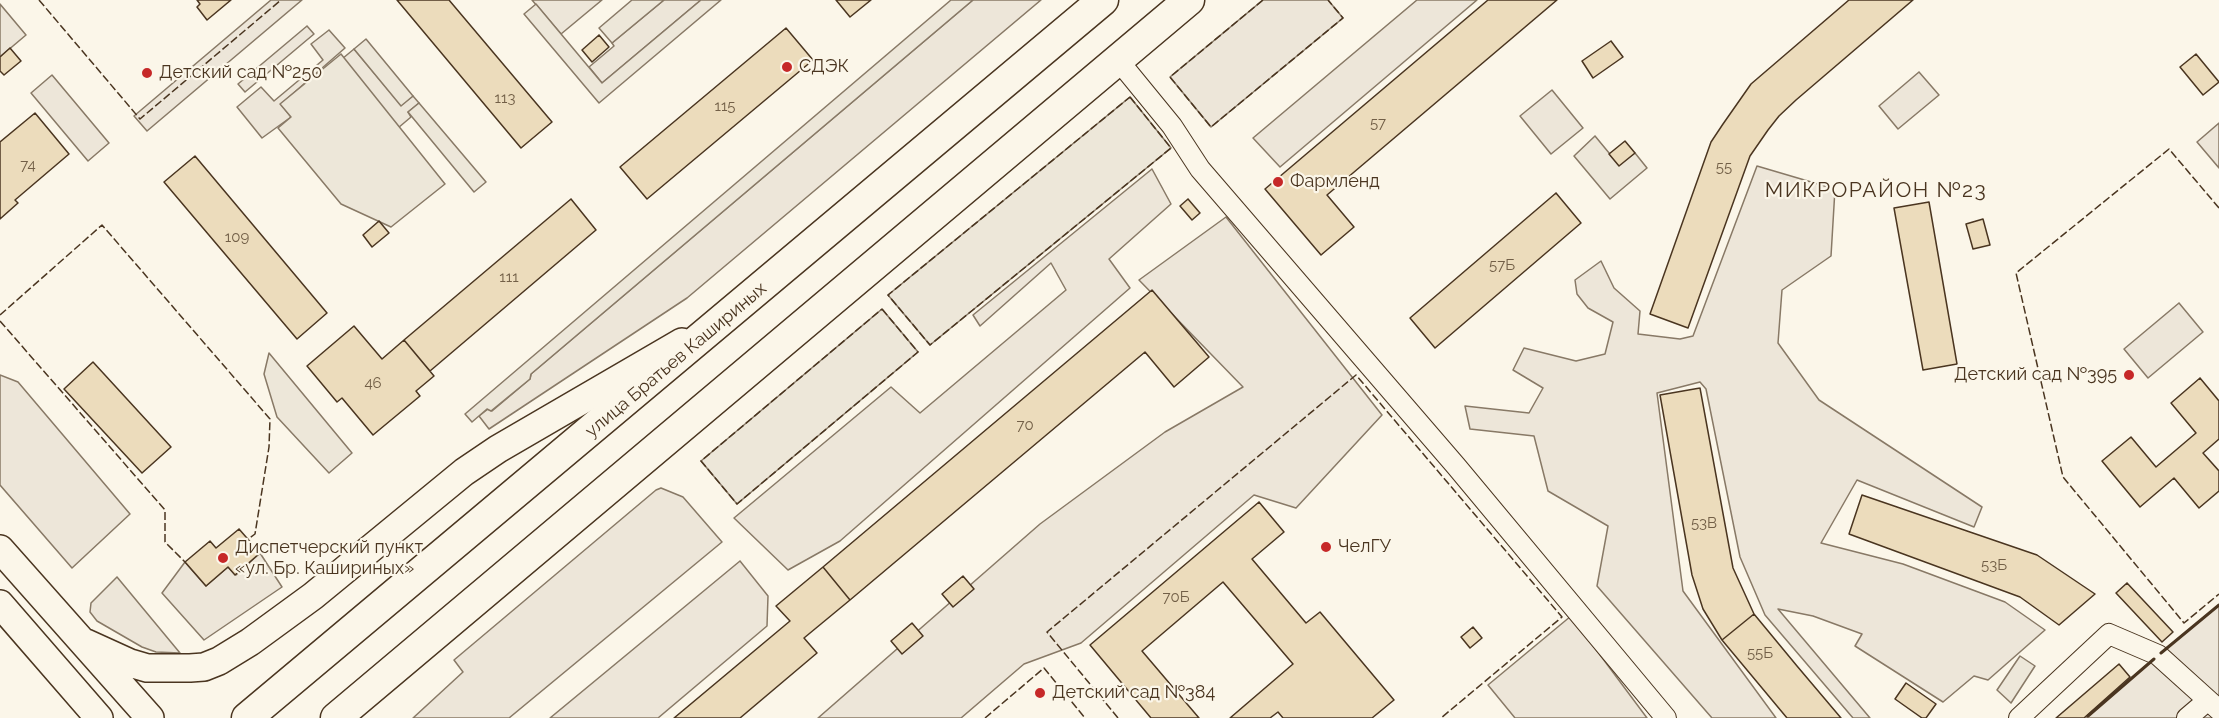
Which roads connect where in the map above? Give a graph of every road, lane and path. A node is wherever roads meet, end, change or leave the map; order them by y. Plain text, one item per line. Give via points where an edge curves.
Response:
1 (1103, 0) edge
2 (1189, 0) edge
3 (1118, 60) junction
4 (730, 314) junction
5 (0, 549) edge
6 (0, 604) edge
7 (86, 643) junction
8 (2216, 707) edge
9 (99, 718) edge
10 (150, 718) edge
11 (247, 718) edge
12 (336, 718) edge
13 (1666, 718) edge
14 (2019, 718) edge
15 (2187, 718) edge

1 - 4 main road, улица Братьев Кашириных
2 - 3 main road
3 - 12 main road
3 - 13 street via 1172,126 1200,169
4 - 7 main road via 464,472 296,609 219,661 190,669 147,668
4 - 11 main road, улица Братьев Кашириных
5 - 7 main road
6 - 9 main road
7 - 10 main road
8 - 14 street via 2158,656 2109,634
8 - 15 street

